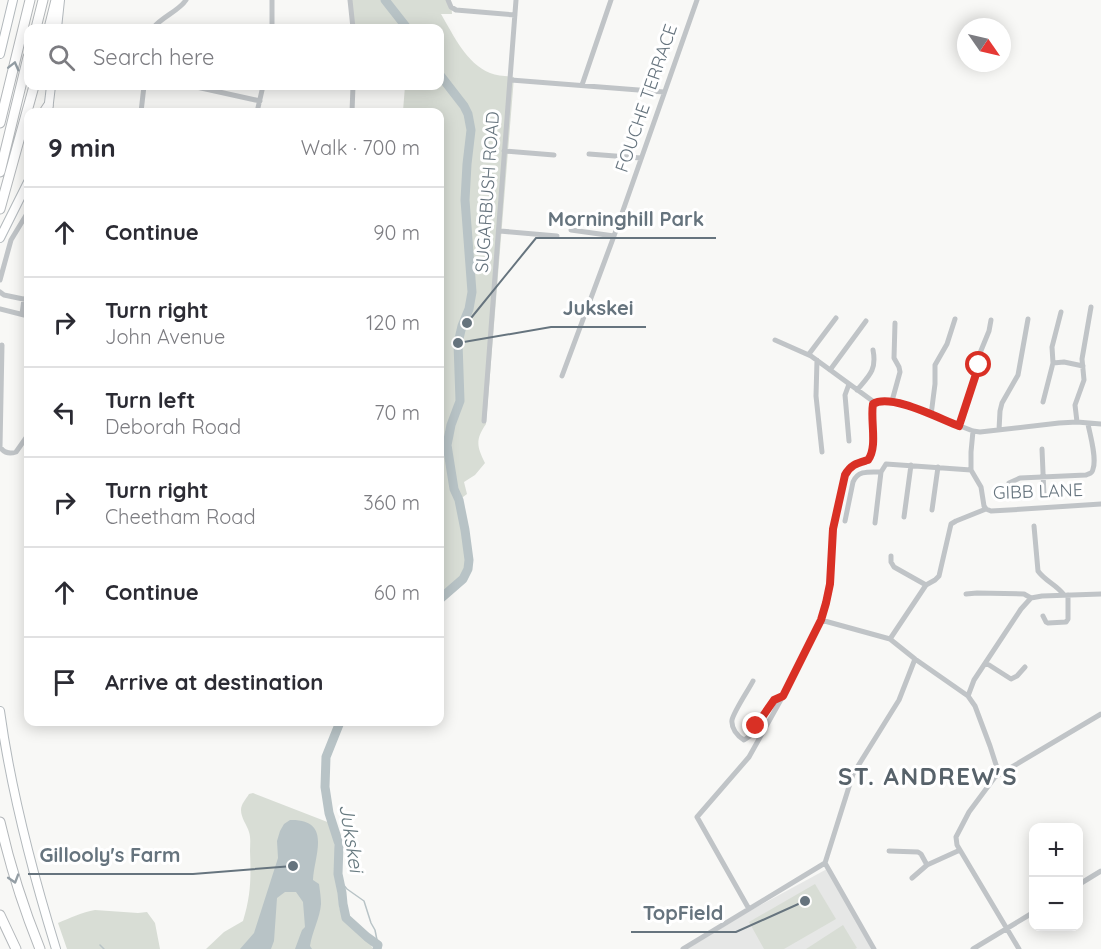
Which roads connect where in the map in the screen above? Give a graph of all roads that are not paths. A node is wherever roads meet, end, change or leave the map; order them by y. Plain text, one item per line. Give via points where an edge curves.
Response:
1 (13, 0) edge
2 (30, 0) edge
3 (43, 0) edge
4 (58, 0) edge
5 (186, 0) edge
6 (272, 0) edge
7 (350, 0) edge
8 (448, 0) edge
9 (516, 0) edge
10 (612, 0) edge
11 (697, 0) edge
12 (515, 15) junction
13 (24, 24) edge
14 (37, 24) edge
15 (50, 24) edge
16 (57, 24) edge
17 (157, 24) edge
18 (272, 24) edge
19 (353, 24) edge
20 (24, 25) edge
21 (0, 54) edge
22 (24, 73) edge
23 (511, 80) junction
24 (582, 86) junction
25 (33, 90) edge
26 (46, 90) edge
27 (50, 90) edge
28 (144, 90) edge
29 (210, 90) edge
30 (262, 90) edge
31 (353, 90) edge
32 (664, 92) junction
33 (260, 101) junction
34 (28, 108) edge
35 (47, 108) edge
36 (47, 108) edge
37 (141, 108) edge
38 (259, 108) edge
39 (352, 108) edge
40 (0, 123) edge
41 (24, 123) edge
42 (24, 133) edge
43 (504, 151) junction
44 (589, 153) dead end
45 (554, 155) dead end
46 (15, 156) junction
47 (641, 158) junction
48 (0, 172) edge
49 (24, 190) edge
50 (0, 209) edge
51 (24, 219) edge
52 (571, 230) dead end
53 (500, 231) junction
54 (557, 236) dead end
55 (614, 236) junction
56 (0, 238) edge
57 (0, 280) edge
58 (0, 292) edge
59 (24, 299) edge
60 (24, 306) edge
61 (1091, 307) dead end
62 (0, 309) edge
63 (1061, 312) dead end
64 (22, 314) joint
65 (836, 318) dead end
66 (955, 319) dead end
67 (1028, 319) dead end
68 (991, 320) dead end
69 (866, 321) dead end
70 (895, 323) dead end
71 (775, 340) dead end
72 (2, 345) dead end
73 (873, 350) dead end
74 (809, 354) junction
75 (817, 360) junction
76 (1053, 363) junction
77 (1083, 366) junction
78 (830, 369) junction
79 (562, 376) dead end
80 (849, 384) junction
81 (857, 390) junction
82 (892, 401) junction
83 (874, 402) junction
84 (1043, 402) dead end
85 (931, 415) junction
86 (484, 421) dead end
87 (1077, 422) junction
88 (1088, 424) junction
89 (1101, 424) edge
90 (959, 426) junction
91 (999, 430) junction
92 (973, 431) junction
93 (24, 441) edge
94 (849, 441) dead end
95 (1042, 449) dead end
96 (822, 452) dead end
97 (911, 465) junction
98 (938, 467) junction
99 (971, 470) junction
100 (881, 472) junction
101 (1043, 477) junction
102 (1009, 483) dead end
103 (1044, 496) dead end
104 (1101, 504) edge
105 (986, 509) junction
106 (932, 510) dead end
107 (904, 517) dead end
108 (846, 521) dead end
109 (875, 523) dead end
110 (1034, 526) dead end
111 (891, 556) dead end
112 (926, 585) junction
113 (966, 594) dead end
114 (1101, 594) edge
115 (1066, 595) junction
116 (1031, 598) junction
117 (1043, 616) dead end
118 (821, 620) junction
119 (890, 639) junction
120 (915, 659) junction
121 (986, 663) junction
122 (1025, 668) dead end
123 (753, 681) dead end
124 (783, 696) junction
125 (968, 696) junction
126 (0, 711) edge
127 (1101, 714) edge
128 (999, 774) junction
129 (0, 822) edge
130 (960, 849) junction
131 (889, 851) dead end
132 (825, 863) junction
133 (927, 864) junction
134 (1101, 871) edge
135 (912, 878) dead end
136 (1083, 882) edge
137 (749, 909) junction
138 (0, 915) edge
139 (1029, 915) edge
140 (1006, 928) junction
141 (16, 949) edge
142 (40, 949) edge
143 (56, 949) edge
144 (683, 949) edge
145 (874, 949) edge
146 (973, 949) edge
147 (1019, 949) edge

1 - 21 main road
13 -> 2 highway
3 - 14 highway
4 - 15 highway
4 - 16 main road
5 - 17 street
6 - 18 street
7 - 19 street
8 - 12 street via 456,10
9 - 12 street, SUGARBUSH ROAD
10 - 24 street
11 - 32 street, FOUCHE TERRACE
12 - 23 street, SUGARBUSH ROAD
40 -> 20 highway
22 - 48 highway
23 - 24 street
23 - 43 street, SUGARBUSH ROAD
24 - 32 street
25 - 34 highway
26 - 35 main road
27 - 36 main road
28 - 37 street
29 - 33 street
30 - 33 street
31 - 39 street
32 - 47 street, FOUCHE TERRACE
33 - 38 street
41 - 46 highway
42 - 46 highway
43 - 45 street
43 - 53 street, SUGARBUSH ROAD
44 - 47 street
46 - 50 highway
47 - 55 street, FOUCHE TERRACE
49 - 56 main road
51 - 57 street via 11,240
52 - 55 street
53 - 54 street
53 - 86 street, SUGARBUSH ROAD
55 - 79 street, FOUCHE TERRACE
58 - 59 street
60 - 64 street
61 - 77 street
62 - 64 street
63 - 76 street via 1052,347
65 - 74 street
66 - 85 street via 935,366
67 - 91 street via 1018,375 1001,406
68 - 90 street
69 - 78 street
70 - 82 street via 894,358 900,372
71 - 74 street
72 - 93 street via 0,447 13,453
73 - 81 street via 875,364
74 - 75 street
75 - 78 street
75 - 96 street
76 - 77 street
76 - 84 street
77 - 87 street via 1084,380 1074,405
78 - 80 street
80 - 81 street
80 - 94 street
81 - 83 street
82 - 83 street
82 - 85 street
83 - 118 street via 871,456 854,464 845,475 833,529 829,594
85 - 90 street
87 - 88 street
87 - 91 street
88 - 89 street
88 - 101 street via 1092,471 1086,476
90 - 92 street
91 - 92 street
92 - 99 street, GIBB LANE
95 - 101 street
97 - 98 street
97 - 100 street via 887,463
97 - 107 street
98 - 99 street
98 - 106 street
99 - 105 street, GIBB LANE via 981,487
100 - 108 street via 856,476
100 - 109 street
101 - 102 street via 1020,478
101 - 103 street
104 - 105 street, GIBB LANE
105 - 112 street via 951,524 939,576
110 - 115 street via 1038,571
111 - 112 street via 894,567
112 - 119 street
113 - 116 street via 1024,594
114 - 115 street
115 - 116 street
115 - 117 street via 1066,622 1048,623
116 - 121 street
118 - 119 street
118 - 124 street
119 - 120 street
120 - 125 street
120 - 132 street via 899,700 853,774
121 - 122 street via 1011,679
121 - 125 street
123 - 124 street via 733,718 735,732 744,740 774,700
124 - 137 street via 749,757 697,817
125 - 128 street
126 - 143 main road via 24,834
127 - 128 street
128 - 130 street via 969,812 956,837
129 -> 142 highway via 19,896
130 - 133 street
130 - 140 street
131 - 133 street via 918,852
132 - 137 street
132 - 145 street
133 - 135 street
134 - 136 street
137 - 144 street
138 - 141 highway
139 - 140 street
140 - 146 street
140 - 147 street

